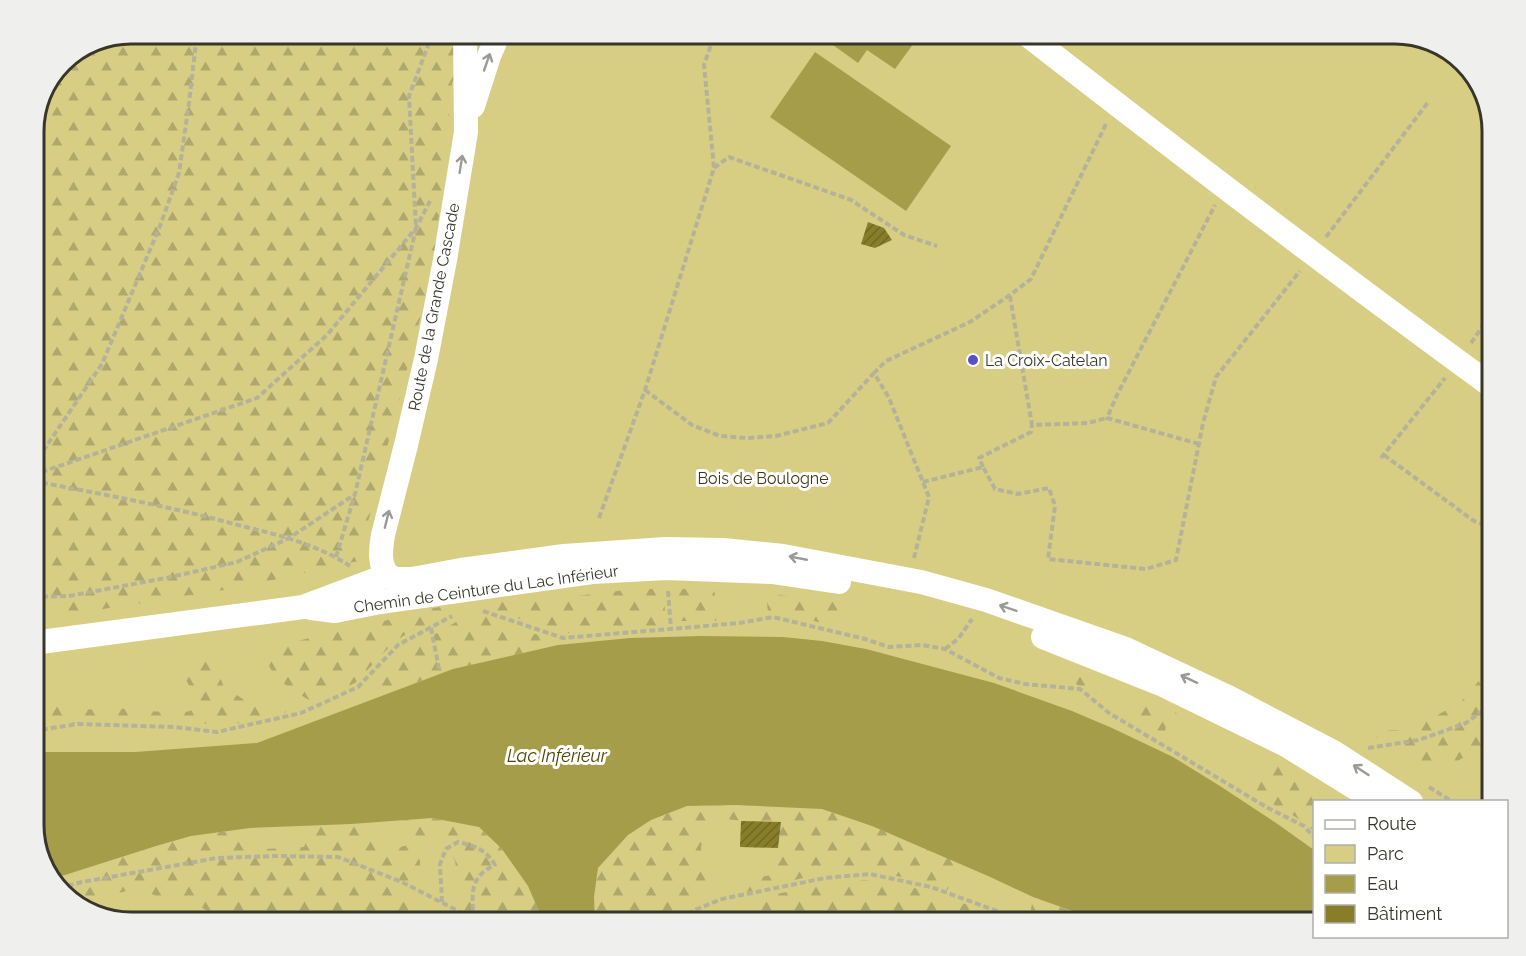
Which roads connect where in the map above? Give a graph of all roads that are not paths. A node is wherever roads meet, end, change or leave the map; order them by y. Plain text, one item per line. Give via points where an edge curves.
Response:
1 (465, 44) edge
2 (494, 44) edge
3 (1039, 44) edge
4 (466, 132) junction
5 (1482, 379) edge
6 (385, 569) junction
7 (303, 607) junction
8 (44, 642) edge
9 (1420, 794) edge
10 (1376, 800) edge

1 - 4 street, Route de la Grande Cascade
4 -> 2 street
3 - 5 street
6 -> 4 street, Route de la Grande Cascade via 381,547 430,337
6 - 7 street, Chemin de Ceinture du Lac Inférieur
9 -> 6 street, Chemin de Ceinture du Lac Inférieur via 1126,650 986,600 921,582 723,549 564,556 412,579 394,579
7 - 8 street, Chemin de Ceinture du Lac Inférieur
7 - 10 street, Chemin de Ceinture du Lac Inférieur via 335,611 592,572 666,568 772,572 887,590 976,614 1161,684 1286,746

